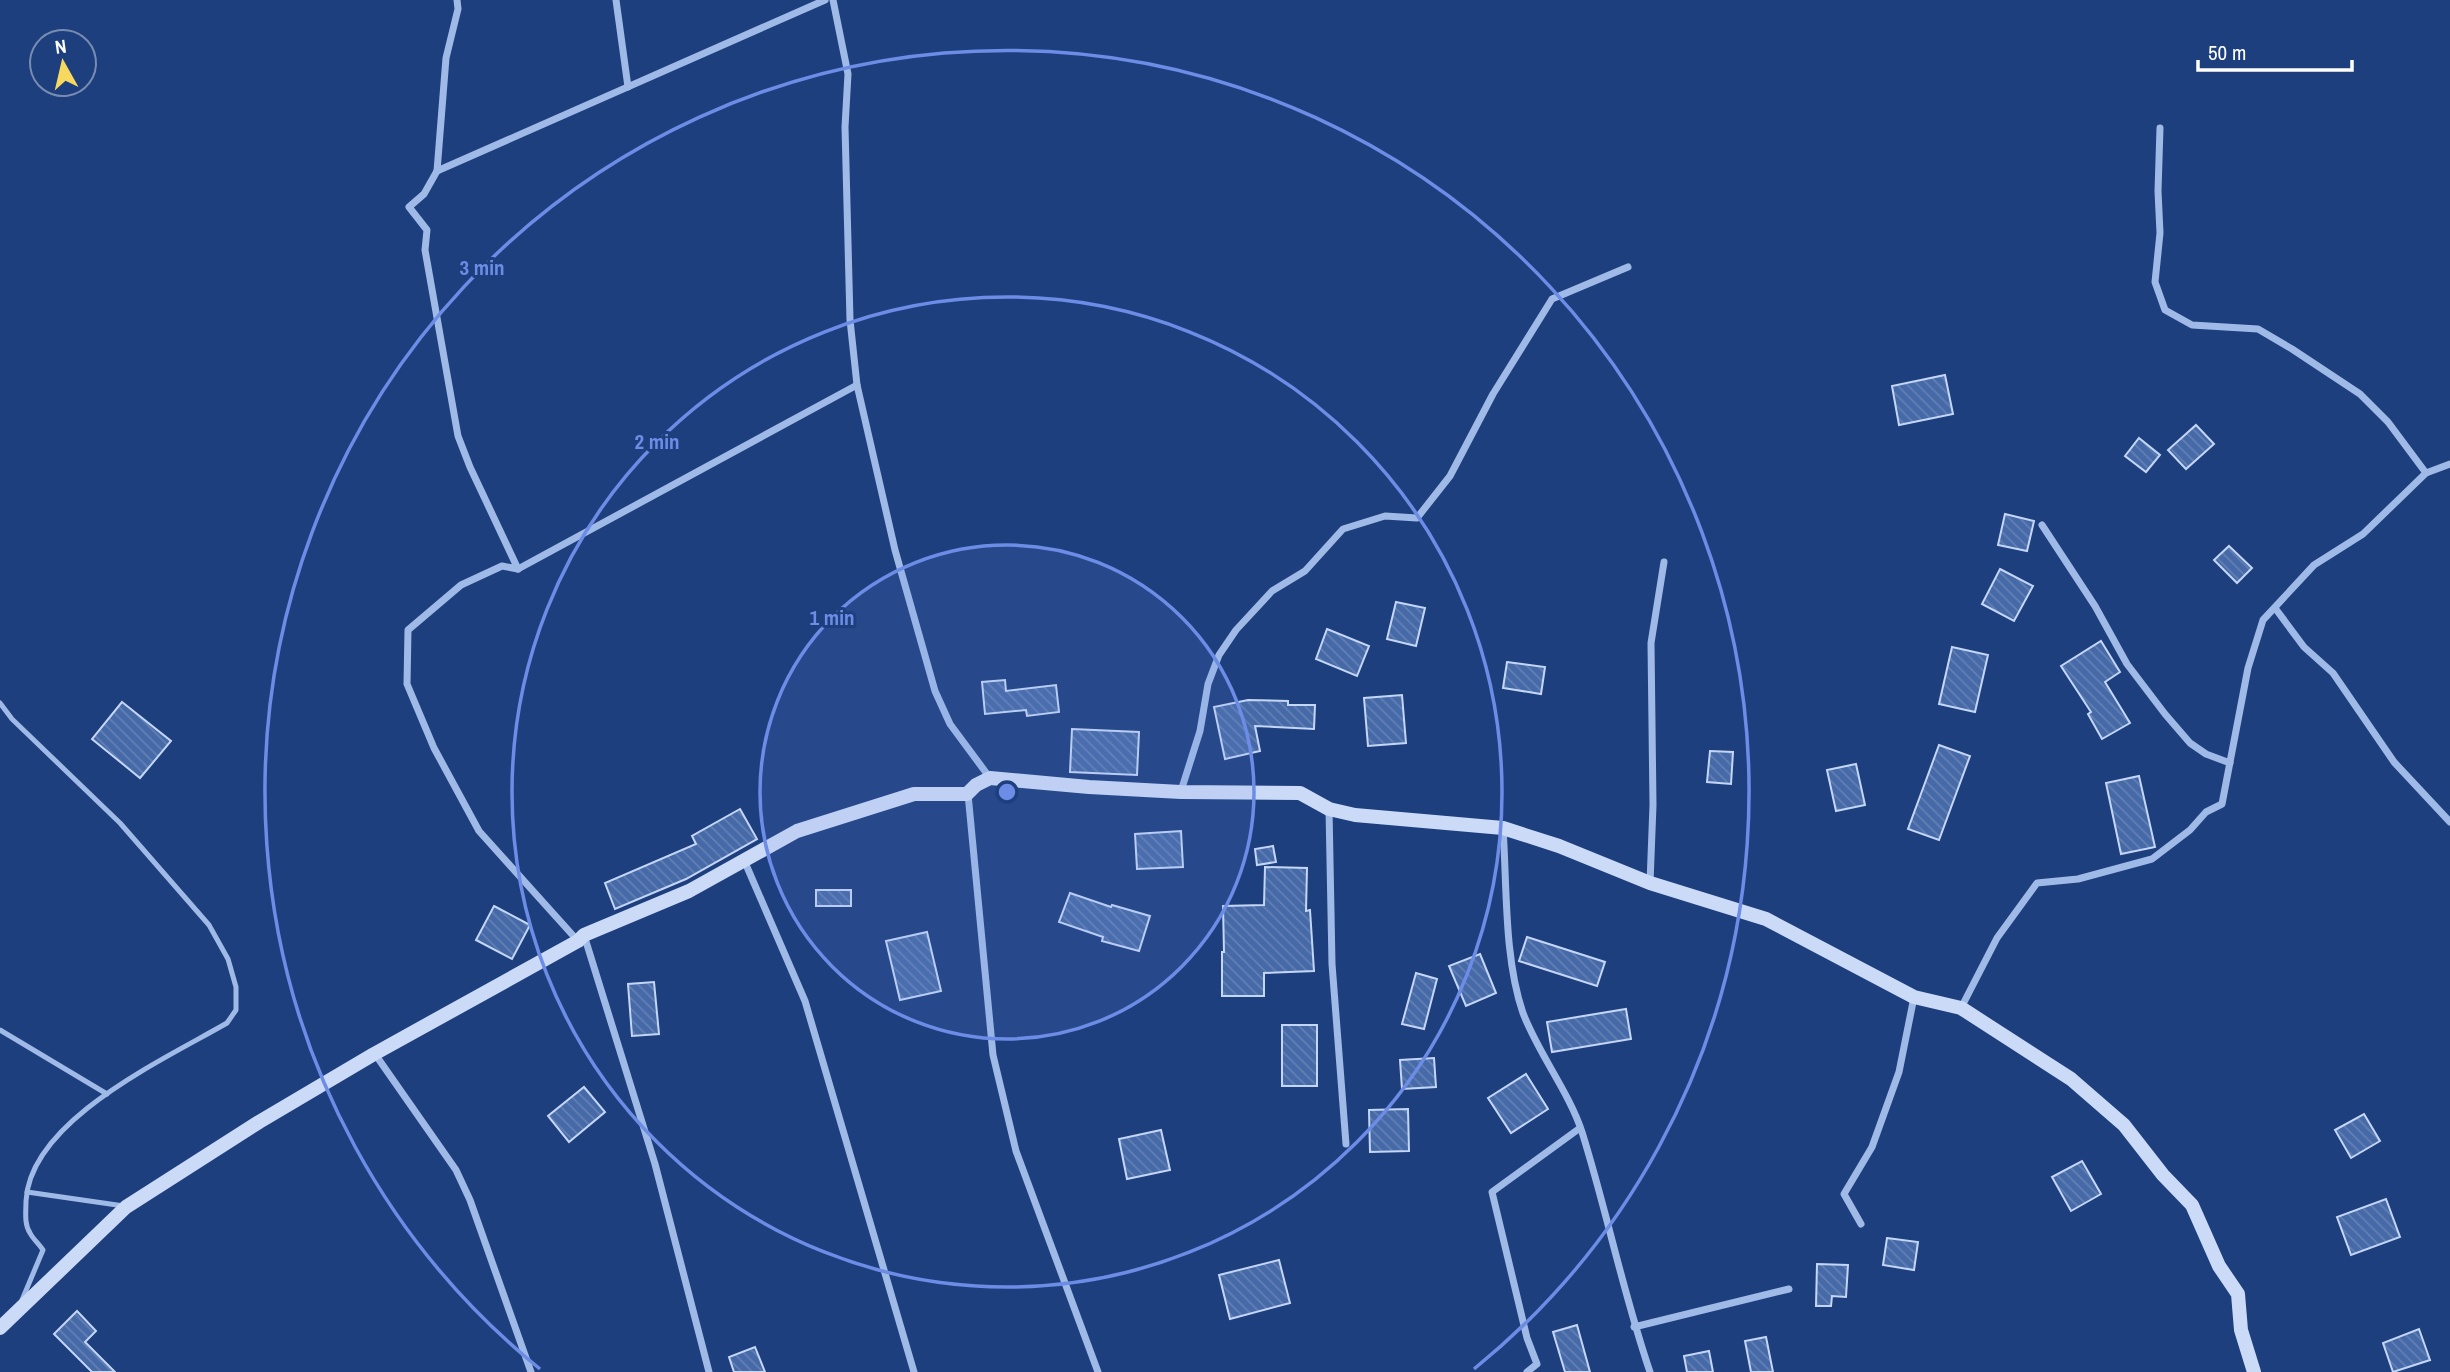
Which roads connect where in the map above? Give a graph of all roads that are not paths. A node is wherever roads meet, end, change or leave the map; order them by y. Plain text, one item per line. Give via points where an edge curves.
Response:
1 (457, 0) edge
2 (616, 0) edge
3 (825, 0) edge
4 (833, 0) edge
5 (628, 87) junction
6 (2160, 128) dead end
7 (437, 171) junction
8 (1628, 267) dead end
9 (857, 385) junction
10 (2450, 464) edge
11 (2426, 473) junction
12 (2042, 524) dead end
13 (1664, 562) dead end
14 (518, 569) junction
15 (2275, 608) junction
16 (0, 703) edge
17 (2230, 763) junction
18 (990, 778) junction
19 (1181, 792) junction
20 (967, 794) junction
21 (1329, 809) junction
22 (2450, 821) edge
23 (1503, 828) junction
24 (744, 859) junction
25 (1650, 883) junction
26 (581, 938) junction
27 (1914, 997) junction
28 (1961, 1008) junction
29 (0, 1030) edge
30 (374, 1054) junction
31 (107, 1094) junction
32 (1580, 1128) junction
33 (1346, 1144) dead end
34 (27, 1192) junction
35 (126, 1207) junction
36 (1861, 1224) dead end
37 (1789, 1289) dead end
38 (17, 1311) junction
39 (1634, 1327) junction
40 (0, 1328) edge
41 (531, 1372) edge
42 (709, 1372) edge
43 (914, 1372) edge
44 (1098, 1372) edge
45 (1527, 1372) edge
46 (1650, 1372) edge
47 (2254, 1372) edge

1 - 7 street via 447,51
2 - 5 street
3 - 5 street
4 - 9 street via 848,74 849,307
5 - 7 street
6 - 11 street via 2155,282 2165,310 2192,325 2258,329 2292,349 2360,394 2388,422
7 - 14 street via 425,194 409,207 427,230 425,250 458,436
8 - 19 street via 1552,299 1493,394 1450,476 1417,519 1385,516 1343,530 1305,571 1272,591 1236,629 1208,684 1200,731
9 - 14 street
9 - 18 street via 895,550 935,691 950,724
10 - 11 street
11 - 15 street via 2363,534 2314,565
12 - 17 street via 2127,664 2165,714 2190,743
13 - 25 street via 1651,643
14 - 26 street via 502,566 461,585 408,630 407,684 434,748 478,831
15 - 17 street via 2263,620 2248,668
15 - 22 street via 2304,647 2333,673 2394,762
16 - 31 lane via 120,823 209,925 236,987 236,1010 227,1023
17 - 28 street via 2222,804 2206,812 2152,859 2078,879 2037,883 1997,938
18 - 19 street
18 - 20 street
19 - 21 street via 1300,793
20 - 24 street via 914,794 797,831
20 - 44 street via 993,1055 1016,1151
21 - 23 street
21 - 33 street via 1332,964
23 - 25 street
23 - 32 street via 1513,967 1523,1013
24 - 26 street via 689,891
24 - 43 street via 805,1001
25 - 27 street via 1766,919
26 - 30 street
26 - 42 street via 655,1164
27 - 28 street
27 - 36 street via 1899,1072 1872,1147 1844,1194
28 - 47 street via 2071,1079 2124,1125 2192,1205 2219,1266 2238,1294 2241,1329
29 - 31 lane
30 - 35 street
30 - 41 street via 456,1170
31 - 34 lane via 72,1119 44,1151
32 - 39 street
32 - 45 street via 1492,1192 1537,1364
34 - 35 lane
34 - 38 lane via 29,1232 43,1250
35 - 38 street
37 - 39 street
38 - 40 street
39 - 46 street

